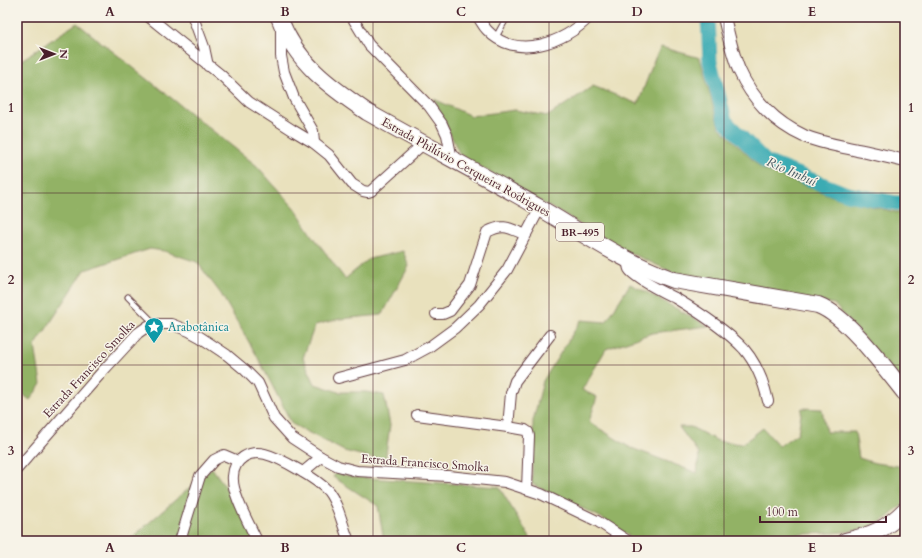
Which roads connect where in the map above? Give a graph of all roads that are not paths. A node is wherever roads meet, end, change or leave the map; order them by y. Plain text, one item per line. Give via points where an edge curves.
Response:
1 (149, 17) edge
2 (193, 17) edge
3 (352, 17) edge
4 (478, 17) edge
5 (507, 17) edge
6 (590, 17) edge
7 (724, 17) edge
8 (280, 19) edge
9 (496, 37) junction
10 (208, 66) junction
11 (314, 143) junction
12 (423, 144) junction
13 (452, 158) junction
14 (905, 161) edge
15 (540, 208) junction
16 (526, 235) junction
17 (627, 260) junction
18 (128, 297) dead end
19 (436, 314) dead end
20 (155, 324) junction
21 (550, 335) dead end
22 (338, 378) dead end
23 (905, 393) edge
24 (768, 401) dead end
25 (417, 415) dead end
26 (508, 427) junction
27 (321, 457) junction
28 (238, 461) junction
29 (17, 469) edge
30 (303, 472) junction
31 (527, 489) junction
32 (905, 510) edge
33 (905, 539) edge
34 (180, 541) edge
35 (257, 541) edge
36 (349, 541) edge
37 (628, 541) edge
38 (845, 541) edge
39 (896, 541) edge

1 - 10 street
2 - 10 street
3 - 13 street via 369,45 429,106 442,124
4 - 9 street via 487,30
5 - 9 lane
6 - 9 street via 563,37 539,45 518,47
7 - 14 street via 739,69 756,99 773,116 805,136
8 - 11 street via 284,72 294,98 313,131
8 - 12 main road, Estrada Philúvio Cerqueira Rodrigues / BR-495 via 298,54 317,75 367,112
10 - 11 street via 249,102
11 - 12 street via 329,155 352,184 368,192
12 - 13 main road, Estrada Philúvio Cerqueira Rodrigues / BR-495
13 - 15 main road, Estrada Philúvio Cerqueira Rodrigues / BR-495
15 - 16 street
15 - 17 main road, Estrada Philúvio Cerqueira Rodrigues / BR-495
16 - 19 street via 507,227 496,227 487,232 470,285 450,311
16 - 22 street via 507,270 479,305 455,328 405,360
17 - 23 main road, Estrada Philúvio Cerqueira Rodrigues / BR-495 via 674,280 828,308 857,336
17 - 24 street via 629,270 638,278 722,330 744,350 766,390
18 - 20 lane
20 - 27 street, Estrada Francisco Smolka via 171,324 190,330 227,355 258,383 274,418 292,438
20 - 29 street, Estrada Francisco Smolka via 138,333
21 - 26 street via 515,381 511,393
25 - 26 street
26 - 31 street via 528,432
27 - 30 street
27 - 31 street, Estrada Francisco Smolka via 338,466 357,471 505,482
28 - 30 street via 247,454 265,454
28 - 34 street via 224,455 214,460 200,476
28 - 35 street via 233,475 234,488
30 - 36 street via 327,490 334,501
31 - 37 street, Estrada Francisco Smolka via 597,521
32 - 38 main road via 884,528 868,536
33 - 39 street

